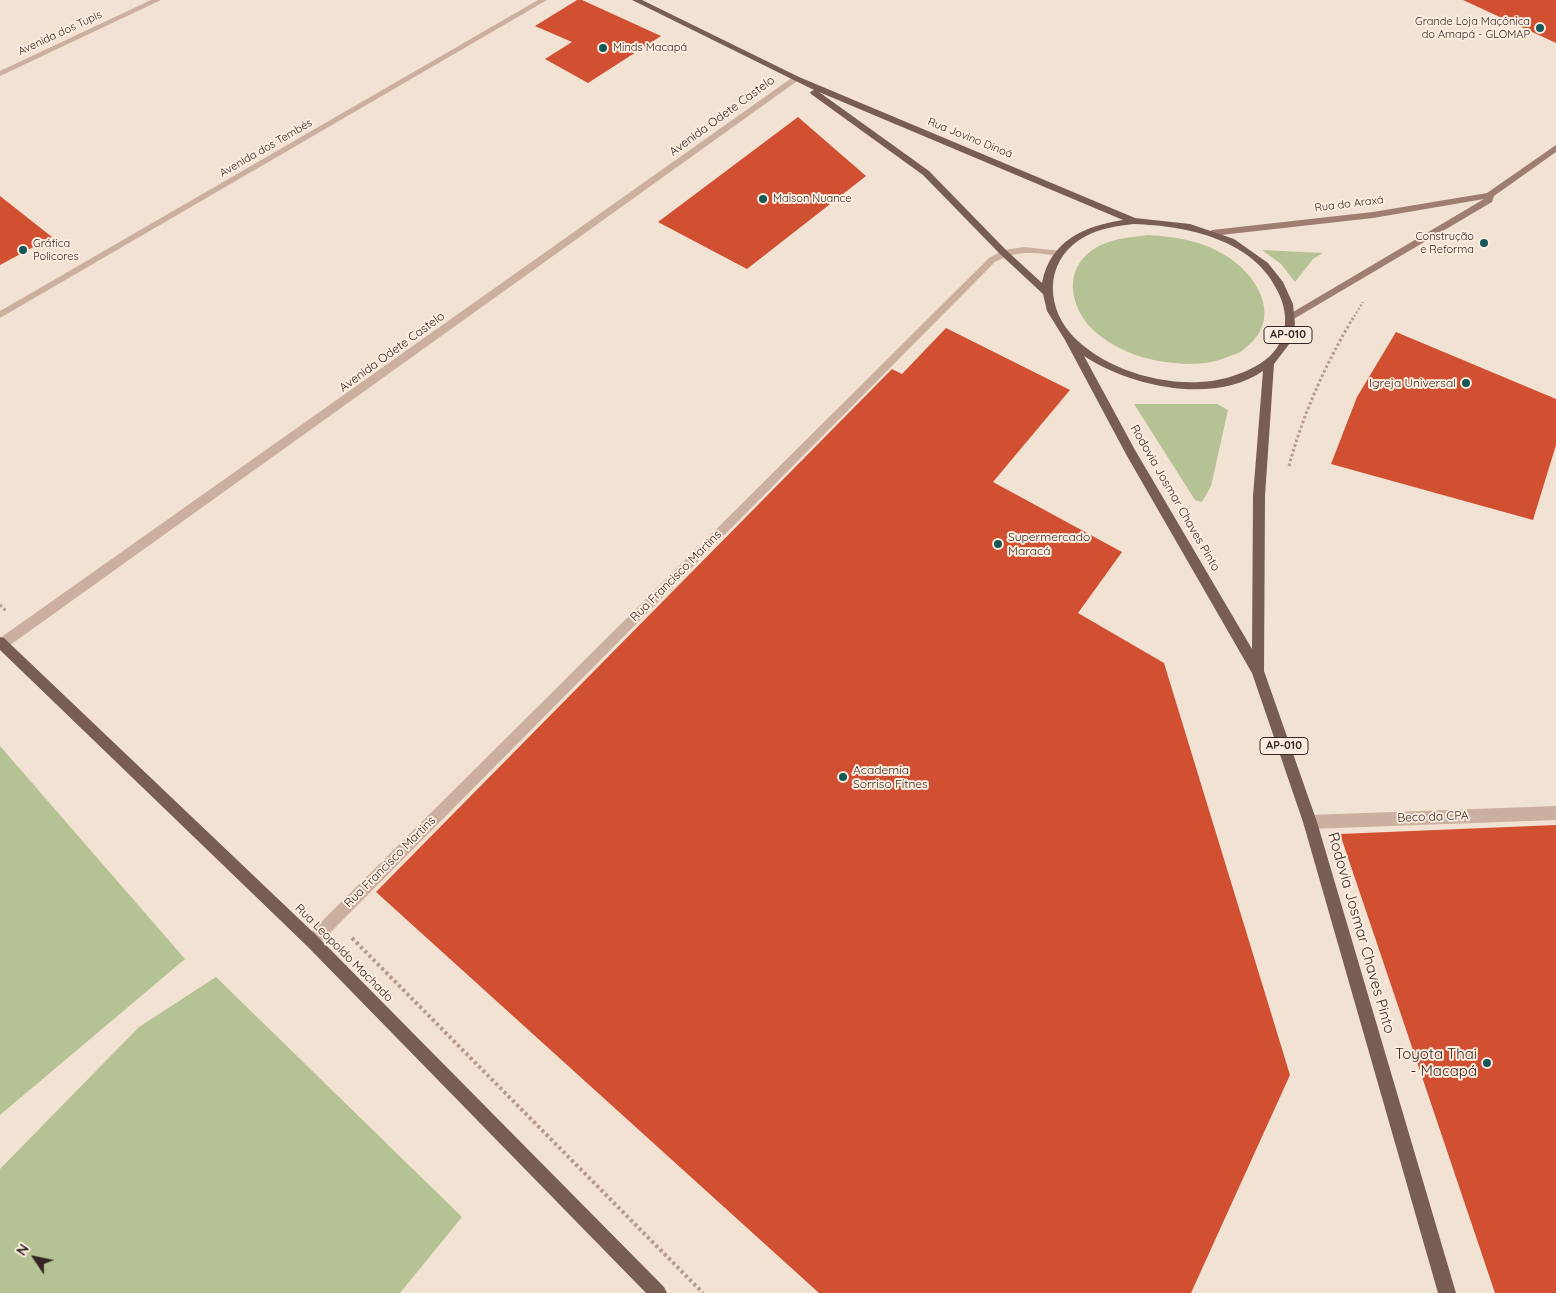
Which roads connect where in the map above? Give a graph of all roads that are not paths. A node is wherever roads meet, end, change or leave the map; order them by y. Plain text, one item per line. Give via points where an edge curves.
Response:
1 (157, 0) edge
2 (543, 0) edge
3 (636, 0) edge
4 (0, 74) edge
5 (796, 79) junction
6 (1556, 148) edge
7 (1490, 195) junction
8 (1134, 221) junction
9 (1212, 232) junction
10 (1003, 252) junction
11 (1058, 253) junction
12 (1046, 292) junction
13 (0, 315) edge
14 (1292, 317) junction
15 (1069, 338) junction
16 (1269, 364) junction
17 (1, 643) edge
18 (1258, 671) junction
19 (1556, 813) edge
20 (1310, 822) junction
21 (312, 941) junction
22 (658, 1293) edge
23 (1447, 1293) edge

1 - 4 street, Avenida dos Tupis
2 - 13 street, Avenida dos Tembés
3 - 5 main road, Rua Jovino Dinoá
5 - 8 main road, Rua Jovino Dinoá
5 - 10 main road, Rua Jovino Dinoá via 926,173
5 - 17 street, Avenida Odete Castelo
6 - 7 main road, Rua do Araxá
7 - 9 main road, Rua do Araxá via 1373,215
7 - 14 main road, Rua do Araxá via 1488,200
8 - 9 main road, AP-010 via 1173,222
8 - 11 main road, AP-010 via 1104,226 1078,236
9 - 14 main road, AP-010 via 1243,248 1268,268 1286,292
10 - 11 street via 1040,250
10 - 12 main road, Rua Jovino Dinoá
10 - 21 street, Rua Francisco Martins
11 - 12 main road, AP-010 via 1048,271
12 - 15 main road, AP-010 via 1052,315
14 - 16 main road, AP-010 via 1287,342
15 - 16 main road, AP-010 via 1096,359 1121,371 1168,385 1207,386 1242,378
15 - 18 main road, Rodovia Josmar Chaves Pinto / AP-010 via 1131,453
16 - 18 main road, Rodovia Josmar Chaves Pinto / AP-010 via 1260,496
17 - 21 main road, Rua Leopoldo Machado
18 - 20 main road, Rodovia Josmar Chaves Pinto / AP-010
19 - 20 street, Beco da CPA
20 - 23 main road, Rodovia Josmar Chaves Pinto / AP-010
21 - 22 main road, Rua Leopoldo Machado

